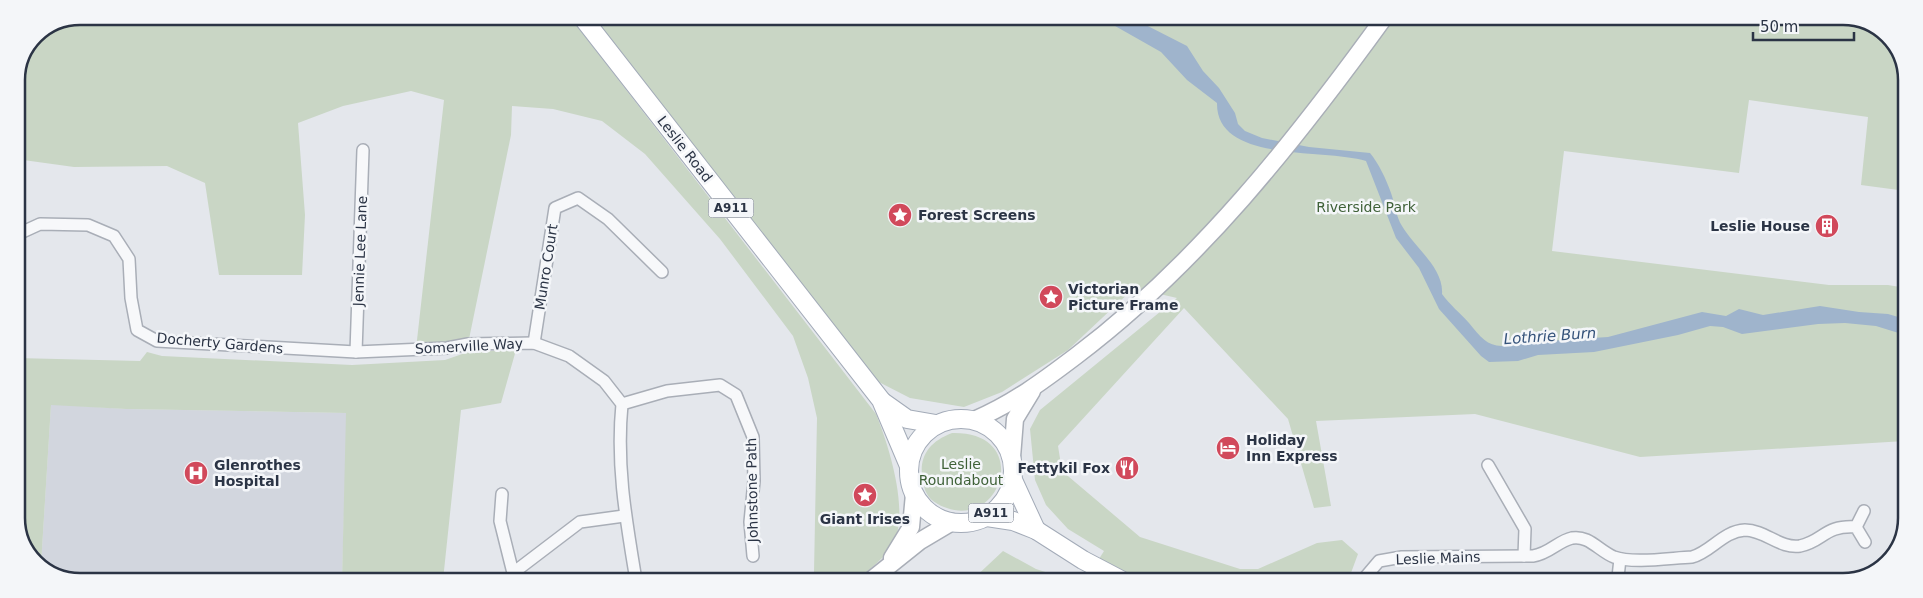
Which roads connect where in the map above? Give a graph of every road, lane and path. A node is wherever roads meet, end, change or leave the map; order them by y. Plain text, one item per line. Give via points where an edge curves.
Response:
1 (588, 25) edge
2 (1379, 25) edge
3 (363, 150) dead end
4 (25, 231) edge
5 (662, 272) dead end
6 (534, 343) junction
7 (356, 352) junction
8 (1034, 387) junction
9 (881, 400) junction
10 (622, 404) junction
11 (974, 420) junction
12 (936, 424) junction
13 (1012, 457) junction
14 (1488, 465) dead end
15 (909, 466) junction
16 (1013, 480) junction
17 (502, 494) dead end
18 (914, 494) junction
19 (1864, 511) dead end
20 (624, 516) junction
21 (986, 517) junction
22 (952, 522) junction
23 (1856, 527) junction
24 (1036, 530) junction
25 (1865, 542) dead end
26 (753, 556) dead end
27 (1524, 556) junction
28 (1620, 559) junction
29 (888, 564) junction
30 (635, 573) edge
31 (878, 573) edge
32 (1107, 573) edge
33 (1369, 573) edge
34 (1619, 573) edge

1 - 9 main road, Leslie Road / A911
2 - 8 main road via 1323,100 1191,256 1115,326
3 - 7 street, Jennie Lee Lane
4 - 7 street, Docherty Gardens via 40,224 88,225 114,236 129,259 137,330 157,341
5 - 6 street, Munro Court via 608,219 578,198 555,208
6 - 7 street, Somerville Way
6 - 10 street, Somerville Way via 569,356 604,381
8 - 11 main road via 1003,408
8 - 13 main road via 1015,419
9 - 12 main road, A911 via 907,419
9 - 15 main road, A911
10 - 20 street via 619,438
10 - 26 street, Johnstone Path via 667,391 720,385 736,395 753,436 754,481 750,522
11 - 12 main road, A911 via 948,420
11 - 13 main road, A911 via 998,433
12 - 15 main road, A911 via 913,449
13 - 16 main road, A911
14 - 27 street via 1524,529
15 - 18 main road, A911
16 - 21 main road, A911 via 1008,495
16 - 24 main road, A911
17 - 20 street via 500,521 513,573 580,522
18 - 22 main road, A911 via 936,517
18 - 29 main road via 911,527
19 - 23 street
20 - 30 street
21 - 22 main road, A911 via 970,523
21 - 24 main road, A911 via 1013,521
22 - 29 main road
23 - 25 street
23 - 28 street via 1835,527 1799,546 1782,544 1754,531 1737,532 1692,557
24 - 32 main road, A911
27 - 28 street, Leslie Mains via 1542,555 1563,542 1580,538
27 - 33 street, Leslie Mains via 1402,557 1379,561
28 - 34 street
29 - 31 main road

